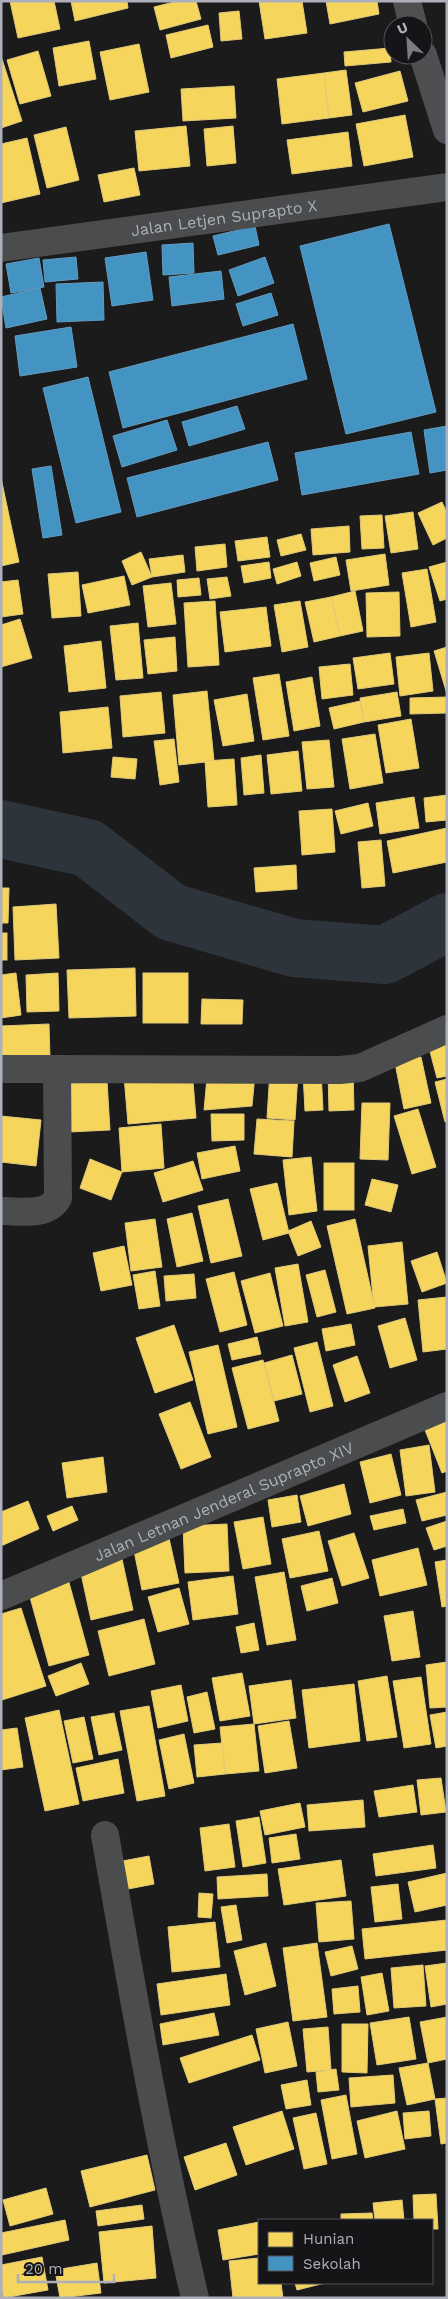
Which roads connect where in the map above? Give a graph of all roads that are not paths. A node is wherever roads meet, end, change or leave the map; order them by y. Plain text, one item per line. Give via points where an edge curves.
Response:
1 (407, 1) edge
2 (410, 15) edge
3 (426, 65) edge
4 (447, 130) edge
5 (447, 187) edge
6 (1, 248) edge
7 (447, 1029) edge
8 (1, 1069) edge
9 (57, 1069) junction
10 (1, 1211) edge
11 (447, 1406) edge
12 (1, 1596) edge
13 (105, 1835) dead end
14 (195, 2298) edge

1 - 2 main road
3 - 4 main road
5 - 6 street, Jalan Letjen Suprapto X
7 - 9 street via 360,1068
8 - 9 street
9 - 10 street via 58,1198 53,1206 43,1211
11 - 12 street, Jalan Letnan Jenderal Suprapto XIV
13 - 14 street via 136,2012

